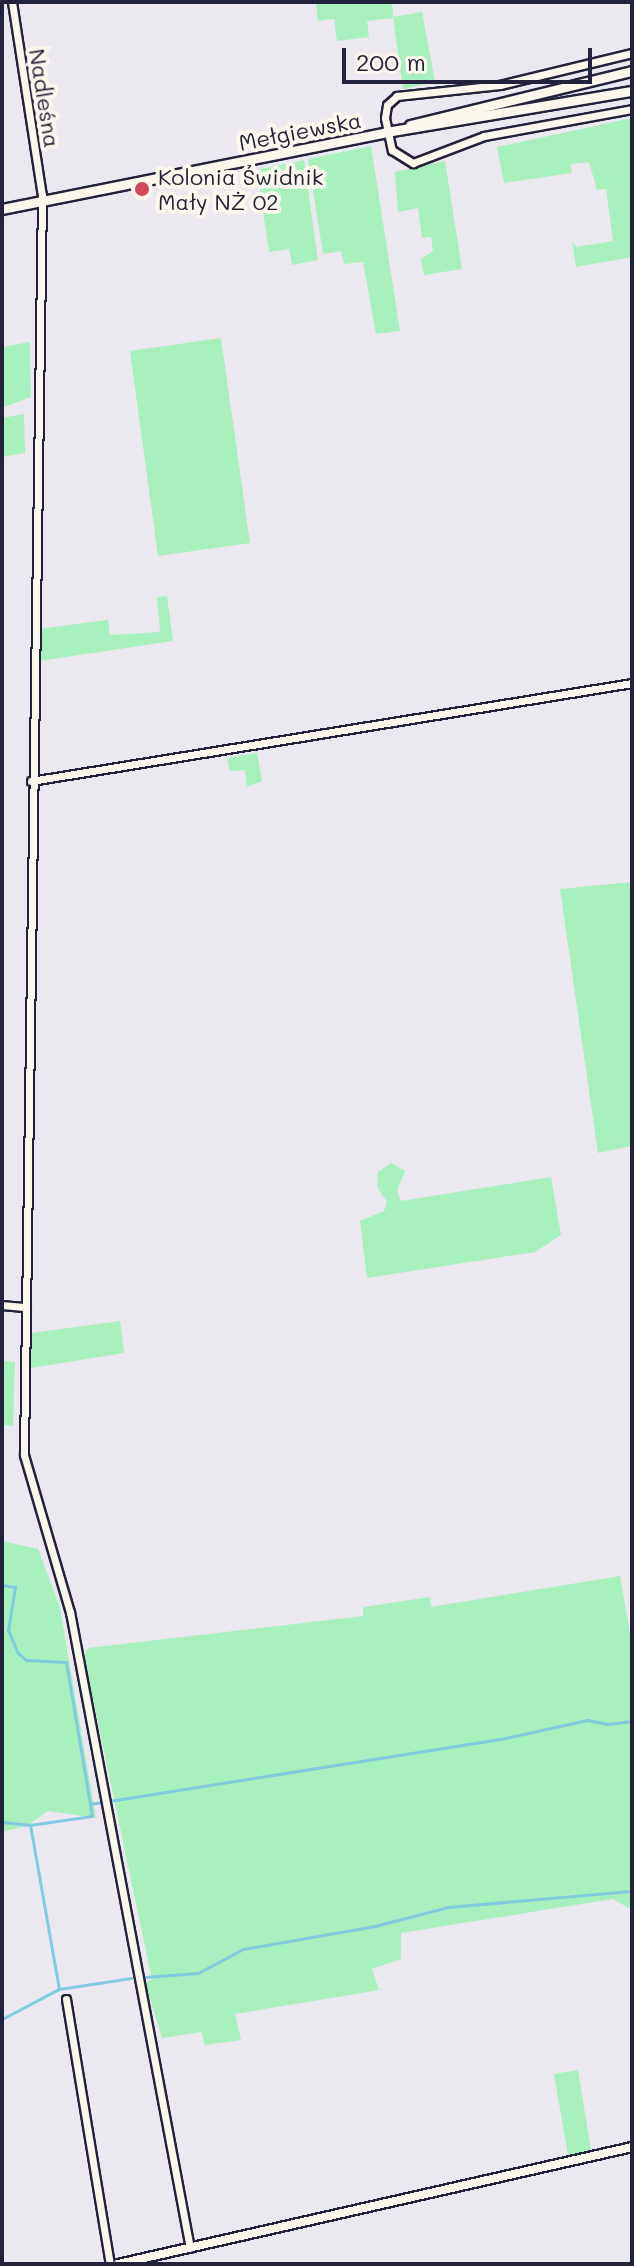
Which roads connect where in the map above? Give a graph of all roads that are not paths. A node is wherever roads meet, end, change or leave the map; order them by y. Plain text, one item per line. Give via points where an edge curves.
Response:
1 (12, 2) edge
2 (632, 53) edge
3 (632, 71) edge
4 (632, 91) edge
5 (632, 109) edge
6 (386, 132) junction
7 (41, 201) junction
8 (2, 209) edge
9 (632, 683) edge
10 (31, 781) junction
11 (2, 1305) edge
12 (26, 1307) junction
13 (66, 1999) dead end
14 (632, 2147) edge
15 (190, 2248) junction
16 (110, 2264) edge
17 (118, 2264) edge

1 - 7 street, Nadleśna
2 - 6 street via 500,85 397,96 387,105
3 - 6 main road
4 - 6 main road
5 - 6 street, Mełgiewska via 484,136 413,163 396,155
6 - 7 main road, Mełgiewska
7 - 8 main road, Mełgiewska
7 - 10 street, Nadleśna
9 - 10 street
10 - 12 street, Nadleśna
11 - 12 street
12 - 15 street, Nadleśna via 26,1468 70,1612
13 - 16 street
14 - 15 street
15 - 17 street

